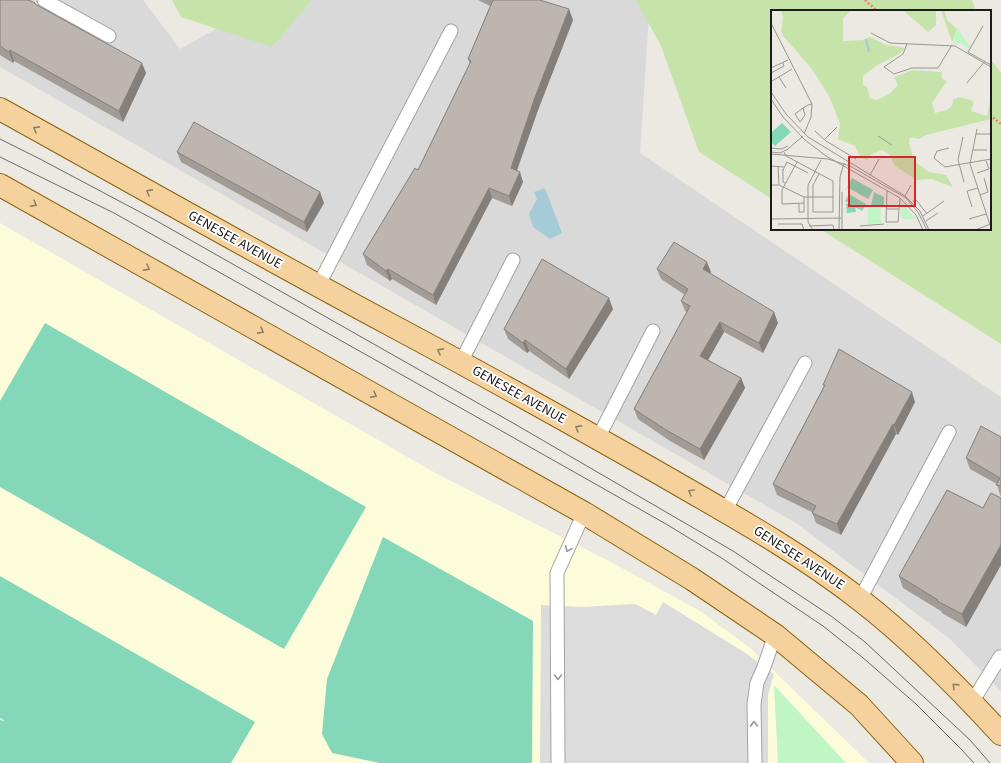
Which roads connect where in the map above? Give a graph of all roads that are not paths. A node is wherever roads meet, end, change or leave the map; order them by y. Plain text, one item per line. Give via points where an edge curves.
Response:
1 (44, 0) edge
2 (451, 31) dead end
3 (109, 36) dead end
4 (0, 109) edge
5 (0, 185) edge
6 (513, 260) dead end
7 (318, 286) junction
8 (653, 331) dead end
9 (461, 362) junction
10 (805, 362) dead end
11 (949, 432) dead end
12 (598, 438) junction
13 (725, 511) junction
14 (584, 513) junction
15 (860, 599) junction
16 (775, 635) junction
17 (1001, 656) edge
18 (972, 702) junction
19 (1001, 734) edge
20 (558, 763) edge
21 (755, 763) edge
22 (912, 763) edge

1 - 3 lane
2 - 7 lane
7 -> 4 main road, GENESEE AVENUE
5 -> 14 main road
6 - 9 lane
9 -> 7 main road, GENESEE AVENUE
8 - 12 lane
12 -> 9 main road, GENESEE AVENUE
10 - 13 lane
11 - 15 lane
13 -> 12 main road, GENESEE AVENUE
13 - 15 main road, GENESEE AVENUE via 786,547
14 - 16 main road via 692,579
14 -> 20 lane via 557,573
18 -> 15 main road, GENESEE AVENUE
21 -> 16 lane via 754,704 757,683
16 - 22 main road via 859,705
17 - 18 lane
18 - 19 main road, GENESEE AVENUE

